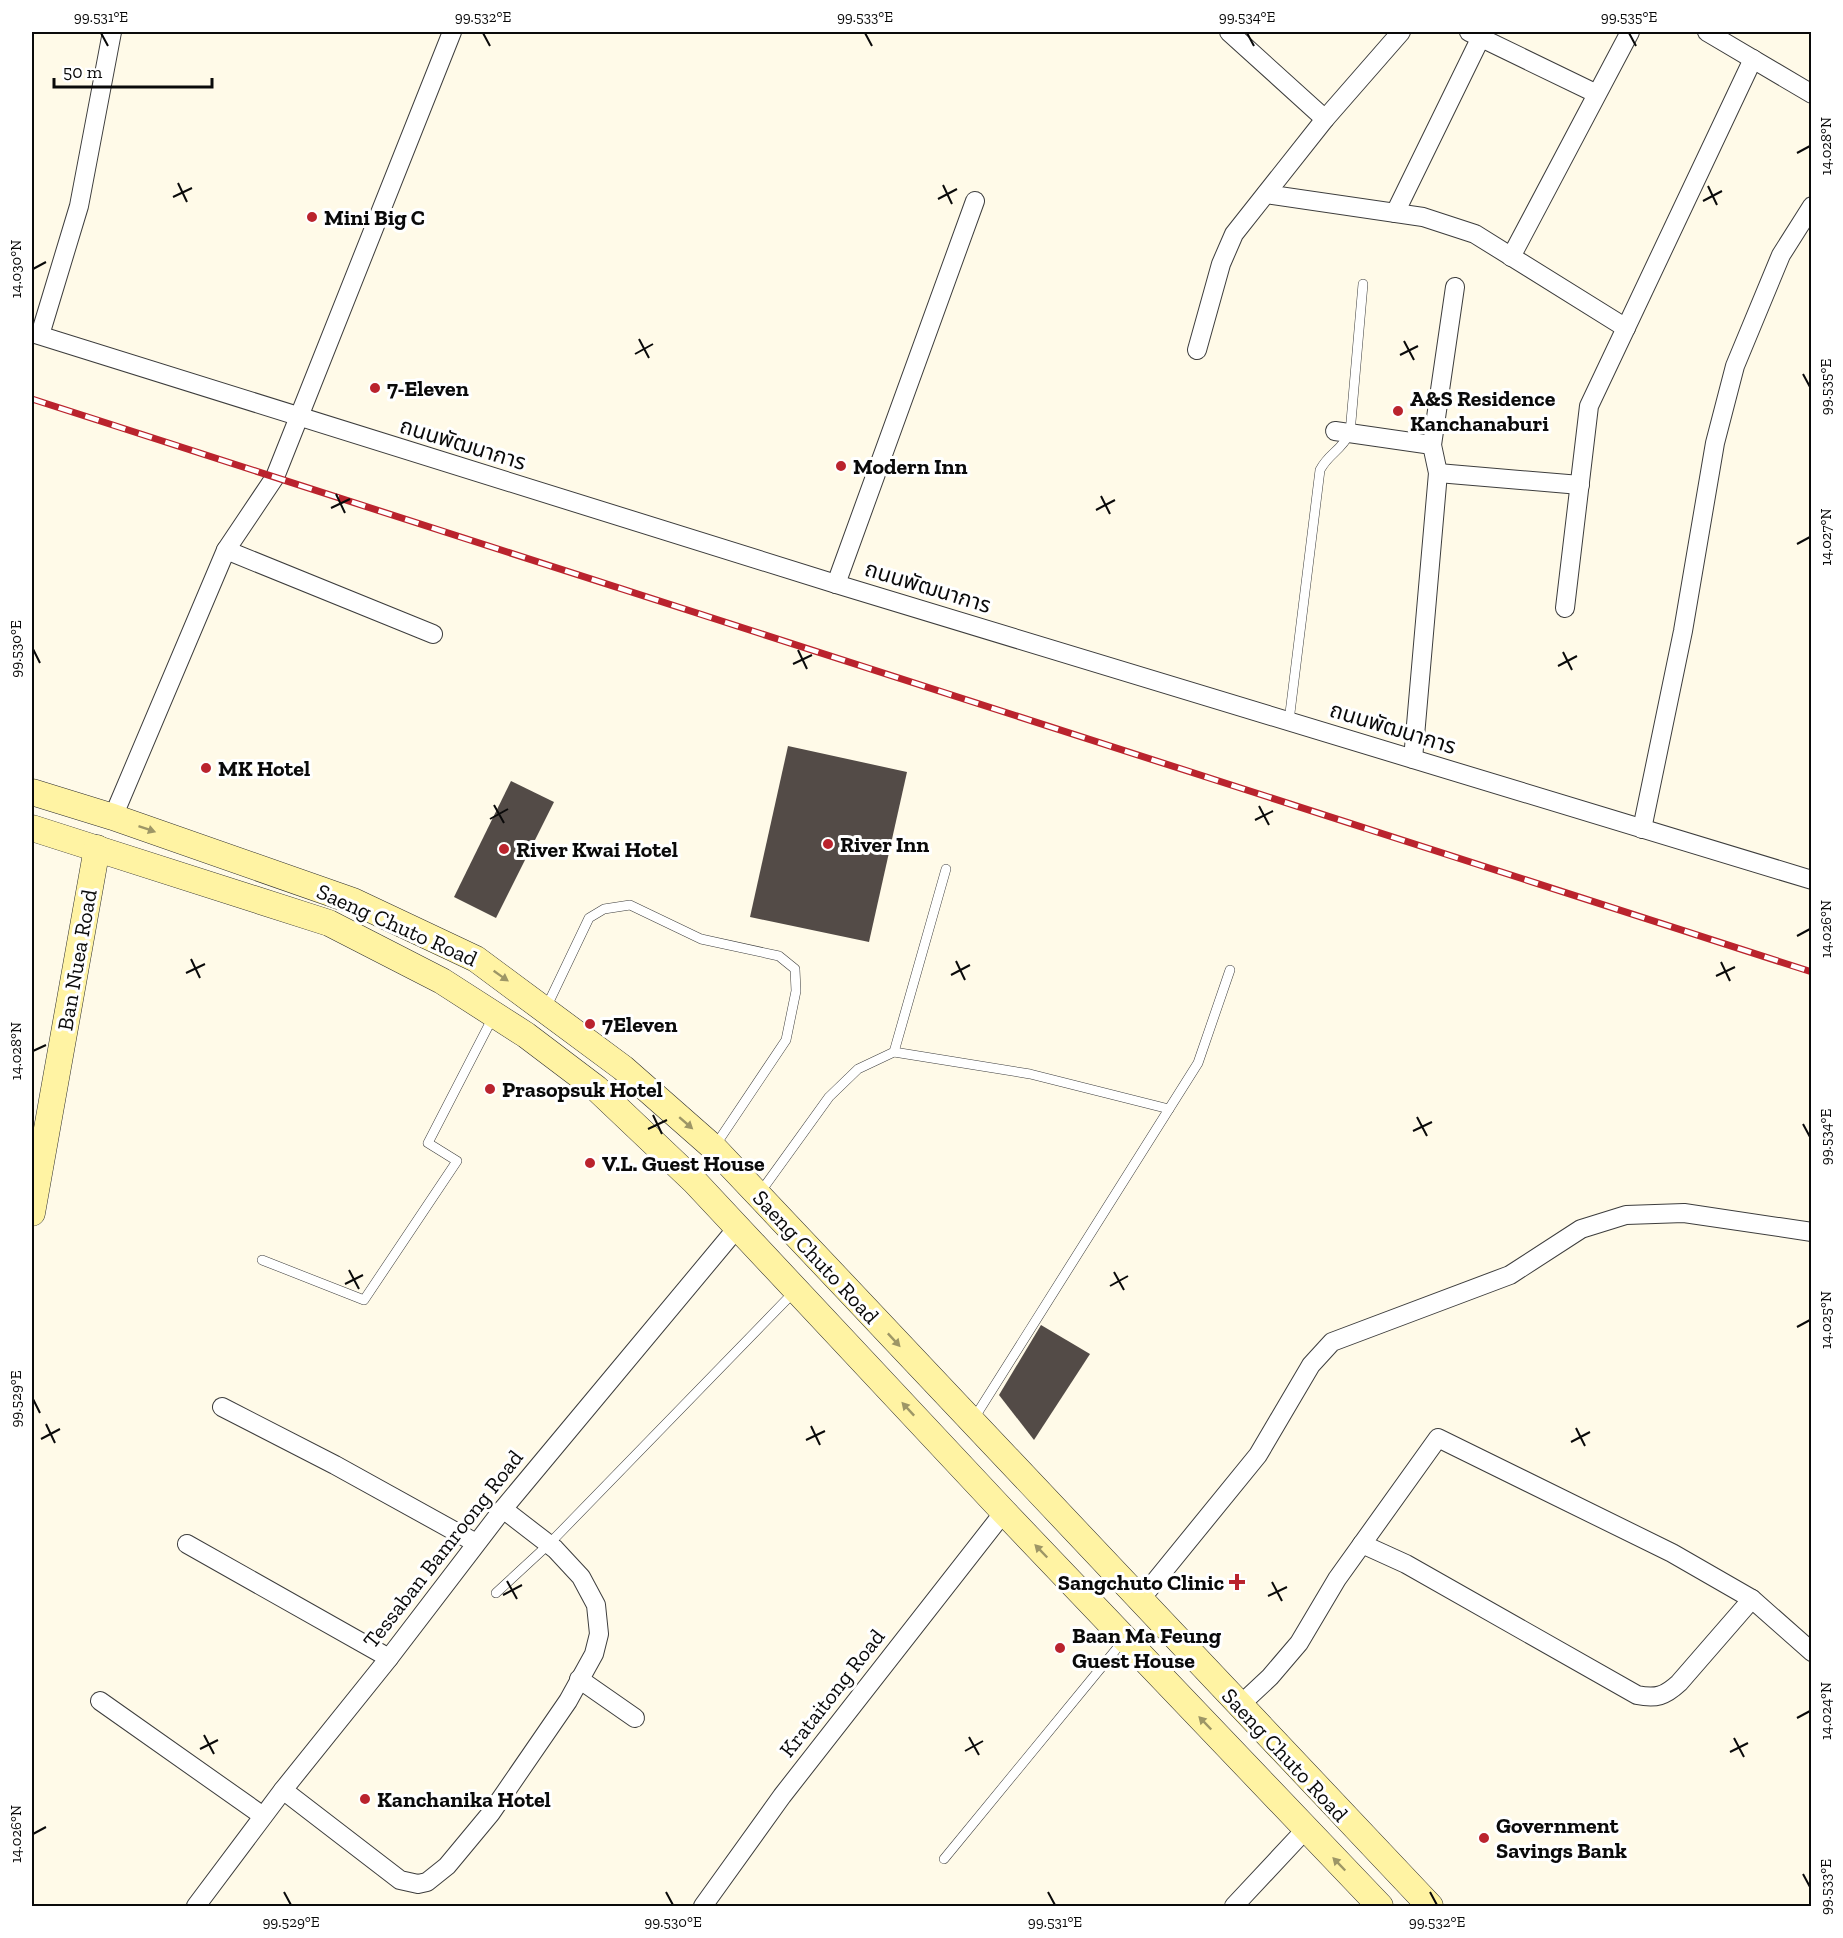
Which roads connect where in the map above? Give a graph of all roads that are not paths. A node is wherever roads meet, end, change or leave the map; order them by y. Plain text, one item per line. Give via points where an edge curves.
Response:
1 (112, 32) edge
2 (452, 32) edge
3 (1229, 32) edge
4 (1401, 32) edge
5 (1630, 32) edge
6 (1707, 32) edge
7 (1475, 34) edge
8 (1753, 59) junction
9 (1595, 93) junction
10 (1812, 94) edge
11 (1325, 119) junction
12 (1266, 194) junction
13 (975, 201) dead end
14 (1812, 206) edge
15 (1395, 213) junction
16 (1511, 256) junction
17 (1363, 284) dead end
18 (1455, 287) dead end
19 (1626, 328) junction
20 (36, 334) edge
21 (1197, 350) dead end
22 (299, 418) junction
23 (1343, 432) junction
24 (1432, 445) junction
25 (1438, 473) junction
26 (1580, 485) junction
27 (226, 550) junction
28 (836, 584) junction
29 (1565, 608) dead end
30 (433, 634) dead end
31 (1288, 721) junction
32 (1413, 759) junction
33 (32, 792) edge
34 (112, 817) junction
35 (32, 828) edge
36 (1642, 829) junction
37 (97, 848) junction
38 (946, 869) dead end
39 (1812, 880) edge
40 (1230, 970) dead end
41 (546, 1008) junction
42 (495, 1014) junction
43 (526, 1035) junction
44 (894, 1052) junction
45 (1169, 1109) junction
46 (714, 1148) junction
47 (758, 1196) junction
48 (32, 1208) edge
49 (32, 1213) edge
50 (737, 1228) junction
51 (1812, 1232) edge
52 (261, 1260) dead end
53 (796, 1290) junction
54 (222, 1407) dead end
55 (971, 1422) junction
56 (503, 1509) junction
57 (1004, 1512) junction
58 (476, 1543) junction
59 (187, 1544) dead end
60 (549, 1544) junction
61 (1362, 1544) junction
62 (496, 1593) dead end
63 (1752, 1599) junction
64 (1140, 1600) junction
65 (1125, 1638) junction
66 (1812, 1652) edge
67 (389, 1658) junction
68 (579, 1680) junction
69 (100, 1701) dead end
70 (1239, 1706) junction
71 (635, 1718) dead end
72 (282, 1790) junction
73 (263, 1816) junction
74 (1306, 1830) junction
75 (944, 1860) dead end
76 (196, 1906) edge
77 (703, 1906) edge
78 (1234, 1906) edge
79 (1380, 1906) edge
80 (1430, 1906) edge

1 - 20 street via 79,206
2 - 22 street
3 - 11 street
4 - 11 street
5 - 9 street
6 - 8 street
7 - 9 street
7 - 15 street
8 - 10 street
8 - 19 street
9 - 16 street
11 - 12 street
12 - 15 street
12 - 21 street via 1234,234 1221,264
13 - 28 street
14 - 36 street via 1781,255 1735,366 1715,443 1683,631
15 - 16 street via 1423,217 1475,234
16 - 19 street
17 - 23 lane
18 - 24 street
19 - 26 street via 1589,406
20 - 22 street, ถนนพัฒนาการ
22 - 27 street via 275,477
22 - 28 street, ถนนพัฒนาการ
23 - 24 street
23 - 31 lane via 1342,448 1326,458 1320,470
24 - 25 street
25 - 26 street
25 - 32 street
26 - 29 street
27 - 30 street
27 - 34 street
28 - 31 street, ถนนพัฒนาการ
31 - 32 street, ถนนพัฒนาการ
32 - 36 street, ถนนพัฒนาการ
33 - 34 main road, Saeng Chuto Road
34 -> 41 main road, Saeng Chuto Road via 353,901 476,959
35 - 37 main road, Saeng Chuto Road
36 - 39 street, ถนนพัฒนาการ
37 - 42 main road, Saeng Chuto Road via 329,923 442,981
37 - 48 main road, Ban Nuea Road
38 - 44 lane
40 - 45 lane via 1205,1049
41 - 43 main road
41 -> 46 main road, Saeng Chuto Road via 623,1068
41 - 46 lane via 589,918 604,909 630,905 701,939 787,961 795,969 796,991 786,1040
42 - 43 main road, Saeng Chuto Road
42 - 52 lane via 428,1143 457,1161 364,1300
43 - 50 main road, Saeng Chuto Road via 596,1088 695,1182
44 - 45 lane via 1030,1074
44 - 47 lane via 858,1069 829,1096
45 - 55 lane
46 - 47 main road, Saeng Chuto Road
47 -> 55 main road, Saeng Chuto Road
48 - 49 main road, Ban Nuea Road
50 - 53 main road, Saeng Chuto Road
50 - 56 street, Tessaban Bamroong Road
51 - 64 street via 1684,1213 1626,1215 1581,1229 1510,1275 1332,1342 1311,1365 1258,1455
57 -> 53 main road, Saeng Chuto Road
53 - 60 lane
54 - 58 street
55 - 64 main road, Saeng Chuto Road
56 - 58 street, Tessaban Bamroong Road
56 - 60 street
65 -> 57 main road, Saeng Chuto Road
57 - 77 street, Krataitong Road via 782,1796
58 - 67 street, Tessaban Bamroong Road
59 - 67 street
60 - 62 lane
60 - 68 street via 582,1577 599,1616 594,1654
61 - 63 street via 1406,1564 1637,1695 1653,1698 1666,1694 1678,1683
61 - 63 street via 1438,1438 1672,1553
61 - 70 street via 1299,1643
63 - 66 street
64 - 70 main road, Saeng Chuto Road
74 -> 65 main road, Saeng Chuto Road
65 - 75 lane
67 - 72 street, Tessaban Bamroong Road
68 - 71 street
68 - 72 street via 491,1813 447,1866 427,1882 400,1880
69 - 73 street
70 - 80 main road, Saeng Chuto Road
72 - 73 street, Tessaban Bamroong Road
73 - 76 street, Tessaban Bamroong Road
74 - 78 street
79 -> 74 main road, Saeng Chuto Road

